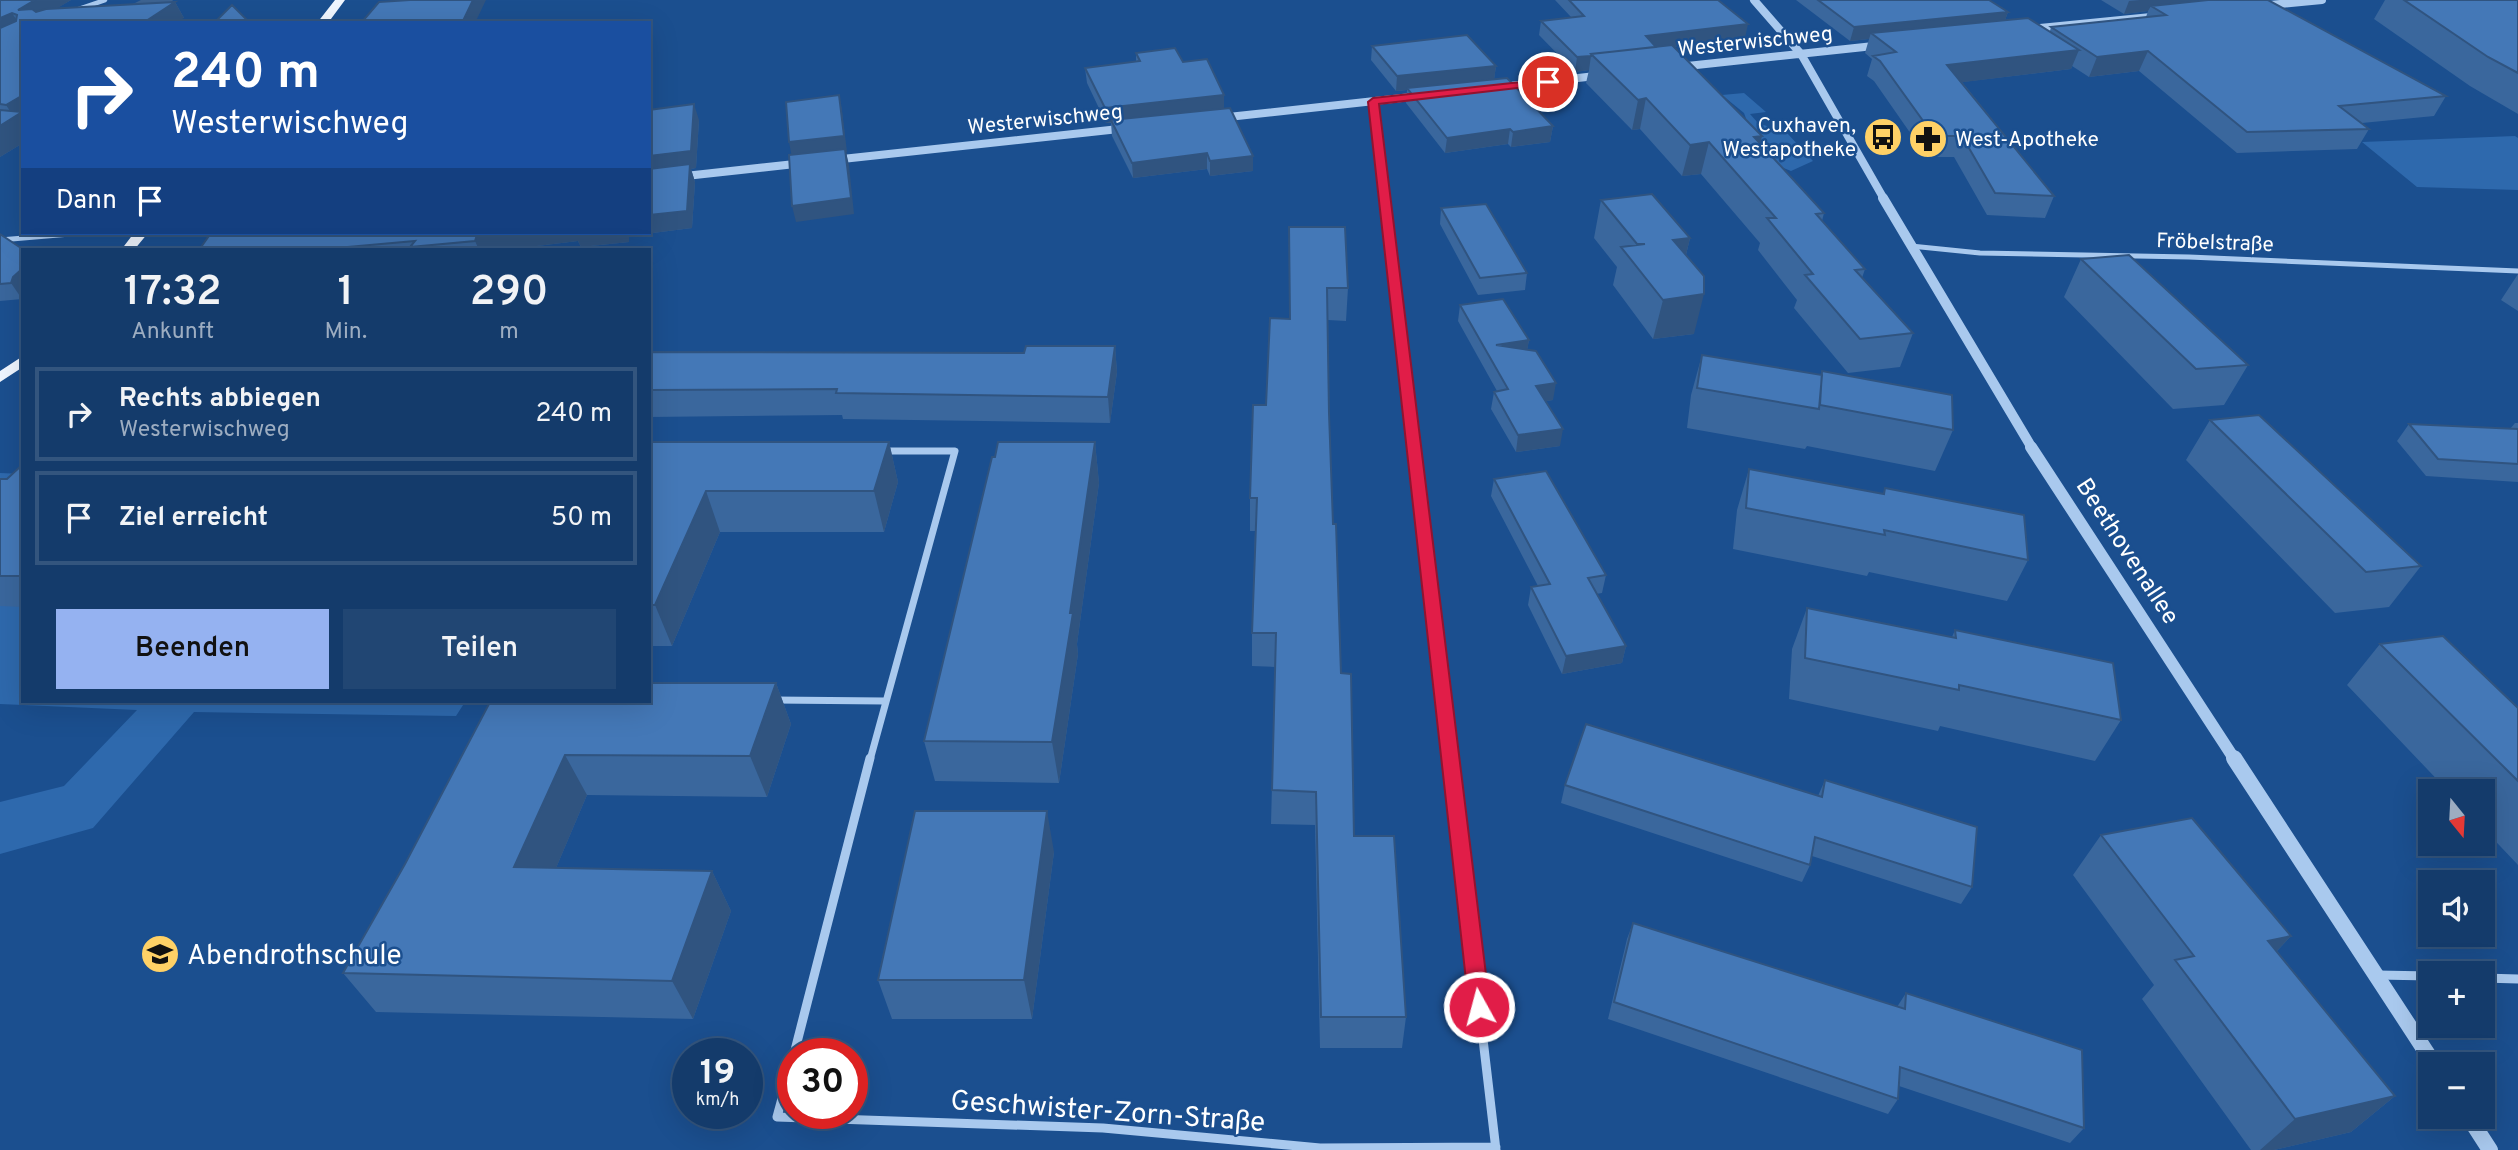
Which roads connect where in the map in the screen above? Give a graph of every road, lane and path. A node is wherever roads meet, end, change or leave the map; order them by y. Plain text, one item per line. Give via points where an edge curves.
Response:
1 (105, 0) edge
2 (340, 0) edge
3 (1754, 0) edge
4 (2322, 0) edge
5 (2250, 7) edge
6 (66, 14) edge
7 (2160, 16) edge
8 (324, 21) edge
9 (2022, 30) edge
10 (1893, 44) edge
11 (1801, 54) junction
12 (1670, 68) edge
13 (1615, 74) edge
14 (1494, 88) edge
15 (1427, 95) edge
16 (1373, 102) junction
17 (1207, 120) edge
18 (1137, 127) edge
19 (651, 180) edge
20 (59, 235) edge
21 (0, 240) edge
22 (1910, 246) junction
23 (2518, 271) edge
24 (21, 362) edge
25 (0, 378) edge
26 (872, 451) edge
27 (760, 700) edge
28 (885, 701) junction
29 (2376, 975) junction
30 (2418, 976) edge
31 (2495, 978) edge
32 (2518, 979) edge
33 (798, 1038) edge
34 (2426, 1052) edge
35 (868, 1120) edge
36 (2476, 1129) edge
37 (1496, 1148) edge
38 (2490, 1150) edge

1 - 6 street
2 - 8 main road
3 - 11 street, Beethovenallee
4 - 5 street
7 - 9 street
10 - 11 street, Westerwischweg
11 - 12 street, Westerwischweg
11 - 22 street, Beethovenallee
13 - 14 street
15 - 16 street
16 - 17 street
16 - 37 street
18 - 19 street, Westerwischweg
20 - 21 street
22 - 23 street, Fröbelstraße via 1980,253
22 - 29 street, Beethovenallee via 2049,476
24 - 25 main road
26 - 28 street, Geschwister-Zorn-Straße via 955,451
27 - 28 street
28 - 33 street, Geschwister-Zorn-Straße
29 - 30 street
29 - 34 street, Beethovenallee
31 - 32 street
35 - 37 street, Geschwister-Zorn-Straße via 1103,1128 1320,1148
36 - 38 street

